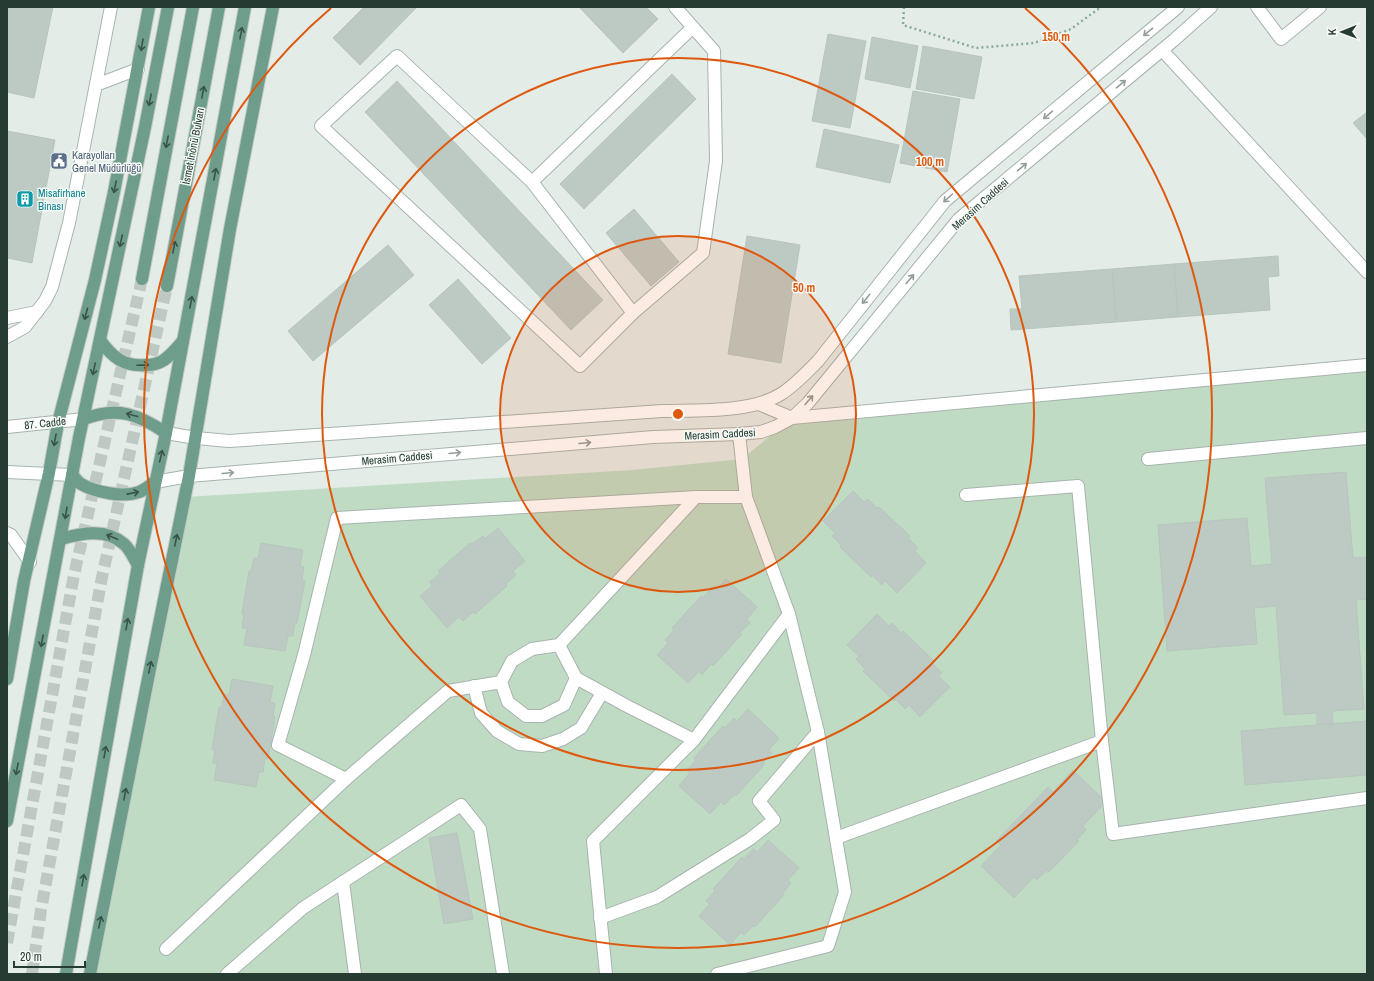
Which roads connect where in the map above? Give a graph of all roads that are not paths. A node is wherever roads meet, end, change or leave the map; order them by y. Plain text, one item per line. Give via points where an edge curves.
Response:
1 (111, 7) edge
2 (149, 7) edge
3 (168, 7) edge
4 (193, 7) edge
5 (219, 7) edge
6 (246, 7) edge
7 (273, 7) edge
8 (675, 7) edge
9 (1178, 7) edge
10 (1211, 7) edge
11 (1257, 7) edge
12 (1320, 7) edge
13 (693, 27) junction
14 (1162, 50) junction
15 (138, 69) junction
16 (96, 85) junction
17 (532, 182) junction
18 (1367, 272) edge
19 (142, 279) tunnel mouth
20 (167, 286) tunnel mouth
21 (37, 312) junction
22 (633, 313) junction
23 (7, 318) edge
24 (7, 337) edge
25 (100, 340) junction
26 (184, 340) junction
27 (1367, 365) edge
28 (759, 404) junction
29 (792, 418) junction
30 (84, 419) junction
31 (58, 423) junction
32 (7, 427) edge
33 (166, 433) junction
34 (739, 434) junction
35 (196, 438) junction
36 (1367, 438) edge
37 (1148, 459) dead end
38 (7, 472) edge
39 (49, 473) junction
40 (72, 475) junction
41 (189, 476) junction
42 (155, 482) junction
43 (966, 495) dead end
44 (696, 497) junction
45 (746, 497) junction
46 (7, 533) edge
47 (61, 538) junction
48 (30, 562) junction
49 (138, 566) junction
50 (789, 614) junction
51 (559, 646) junction
52 (576, 678) junction
53 (7, 679) edge
54 (501, 682) junction
55 (474, 686) junction
56 (602, 692) junction
57 (818, 732) junction
58 (694, 740) junction
59 (1102, 741) junction
60 (346, 779) junction
61 (1367, 798) edge
62 (7, 821) edge
63 (836, 838) junction
64 (343, 882) junction
65 (600, 918) junction
66 (166, 949) dead end
67 (66, 974) edge
68 (90, 974) edge
69 (227, 974) edge
70 (355, 974) edge
71 (503, 974) edge
72 (606, 974) edge
73 (717, 974) edge

1 - 16 street
2 -> 15 main road
3 -> 25 main road
4 -> 19 main road
20 -> 5 main road, İsmet İnönü Bulvarı
26 -> 6 main road
7 - 35 main road via 230,229
8 - 13 street
9 -> 28 street via 945,201 818,361 780,395
10 - 14 street, Merasim Caddesi
11 - 12 street via 1281,39
13 - 17 street
13 - 22 street via 714,51 716,162 703,253
14 - 18 street
29 -> 14 street, Merasim Caddesi via 808,403 959,219
15 - 16 street
15 -> 31 main road via 95,280
16 - 21 street via 69,223 52,287
17 - 22 street
17 - 22 street via 397,56 321,126 580,366
21 - 23 street
21 - 24 street via 25,327
25 -> 26 main road via 108,351 122,362 137,366 153,365 163,361
25 -> 30 main road
26 - 33 main road
27 - 29 street
28 - 29 street
28 - 35 street via 729,409 662,411 230,441
29 - 34 street, Merasim Caddesi via 761,432
30 - 31 street, 87. Cadde
33 -> 30 main road via 141,418 127,414 111,413
30 - 40 main road
31 - 32 street, 87. Cadde
31 -> 39 main road
33 - 35 street
42 -> 33 main road
41 -> 34 street, Merasim Caddesi via 653,437
34 - 45 street
35 - 41 main road
36 - 37 street
38 - 39 street
39 - 40 street
39 - 48 main road
40 -> 42 main road via 80,484 112,494 126,495 139,492
40 -> 47 main road
41 - 42 street, Merasim Caddesi
68 -> 41 main road
42 - 49 main road
43 - 59 street via 1078,486
44 - 45 street
44 - 51 street
44 - 60 street via 337,518 304,655 278,745
45 - 50 street
46 - 48 street
49 -> 47 main road via 125,545 114,537 81,533
47 -> 62 main road
48 - 53 main road via 24,581
67 -> 49 main road
50 - 57 street
50 - 58 street
51 - 52 street
51 - 54 street via 532,649 512,661
52 - 54 street via 564,705 542,716 526,716 508,702
52 - 56 street
54 - 55 street
55 - 56 street via 481,713 497,731 519,744 542,746 563,739 581,728
55 - 60 street via 448,691
56 - 58 street
57 - 63 street
57 - 65 street via 759,801 774,820 750,839 657,897
58 - 65 street via 593,841
59 - 61 street via 1113,834
59 - 63 street
60 - 66 street
63 - 73 street via 845,892 828,946
64 - 69 street via 303,908
64 - 70 street
64 - 71 street via 461,805 480,829
65 - 72 street

